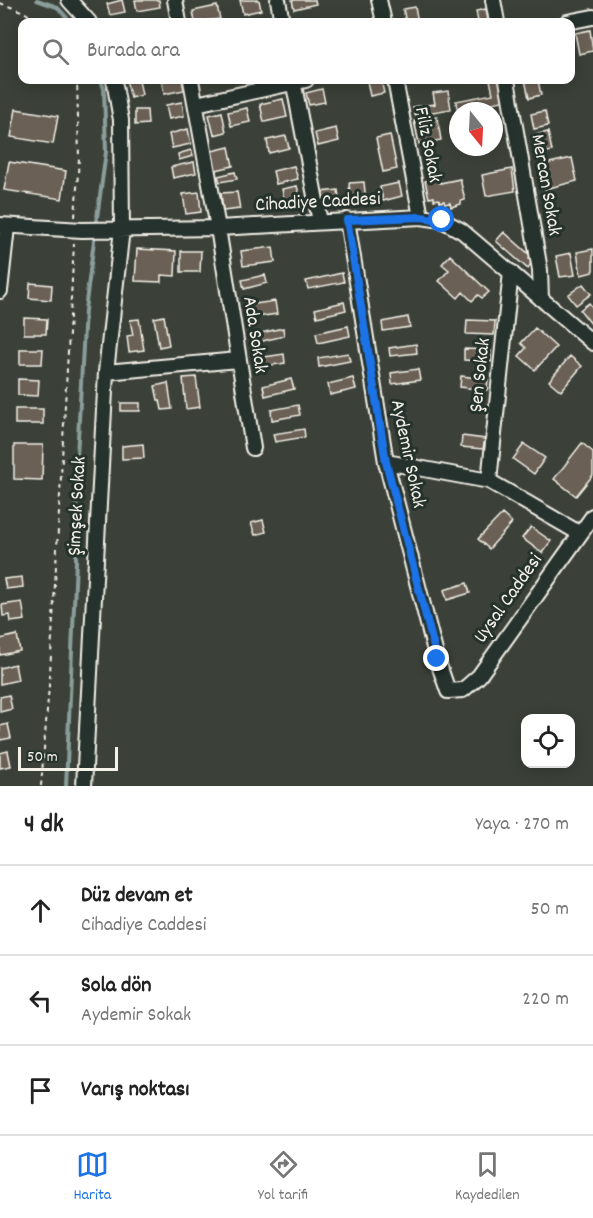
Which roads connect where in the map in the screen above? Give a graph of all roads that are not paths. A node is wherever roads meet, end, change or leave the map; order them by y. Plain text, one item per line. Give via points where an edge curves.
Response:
1 (175, 0) edge
2 (278, 0) edge
3 (379, 0) edge
4 (492, 0) edge
5 (72, 1) edge
6 (593, 17) edge
7 (86, 18) edge
8 (178, 18) edge
9 (281, 18) edge
10 (383, 18) edge
11 (495, 18) edge
12 (575, 20) edge
13 (115, 84) edge
14 (192, 84) edge
15 (281, 84) edge
16 (299, 84) edge
17 (396, 84) edge
18 (508, 84) edge
19 (196, 104) junction
20 (421, 217) junction
21 (347, 220) junction
22 (320, 222) junction
23 (3, 226) edge
24 (218, 228) junction
25 (118, 229) junction
26 (511, 272) junction
27 (0, 291) edge
28 (541, 299) junction
29 (593, 343) edge
30 (238, 360) junction
31 (105, 372) junction
32 (253, 448) dead end
33 (386, 462) junction
34 (489, 481) junction
35 (592, 520) edge
36 (579, 533) junction
37 (448, 691) joint
38 (84, 786) edge

1 - 8 street
2 - 9 street
3 - 10 street
4 - 11 street
5 - 7 street
6 - 12 street
13 - 25 street, Şimşek Sokak via 121,120
14 - 19 street, Ada Sokak
15 - 19 street
16 - 22 street
17 - 20 street, Filiz Sokak
18 - 28 street, Mercan Sokak via 540,270
19 - 24 street, Ada Sokak
20 - 21 street, Cihadiye Caddesi
20 - 26 street, Cihadiye Caddesi via 442,220 462,231
21 - 22 street, Cihadiye Caddesi
21 - 33 street, Aydemir Sokak
22 - 24 street, Cihadiye Caddesi
23 - 25 street, Cihadiye Caddesi
23 - 27 street
24 - 25 street, Cihadiye Caddesi
24 - 30 street, Ada Sokak
25 - 31 street, Şimşek Sokak
26 - 28 street, Cihadiye Caddesi
26 - 34 street, Şen Sokak
28 - 29 street, Cihadiye Caddesi
30 - 31 street
30 - 32 street, Ada Sokak
31 - 38 street, Şimşek Sokak
33 - 34 street
33 - 37 street, Aydemir Sokak
34 - 36 street
35 - 36 street, Uysal Caddesi
36 - 37 street, Uysal Caddesi via 479,676 463,690

